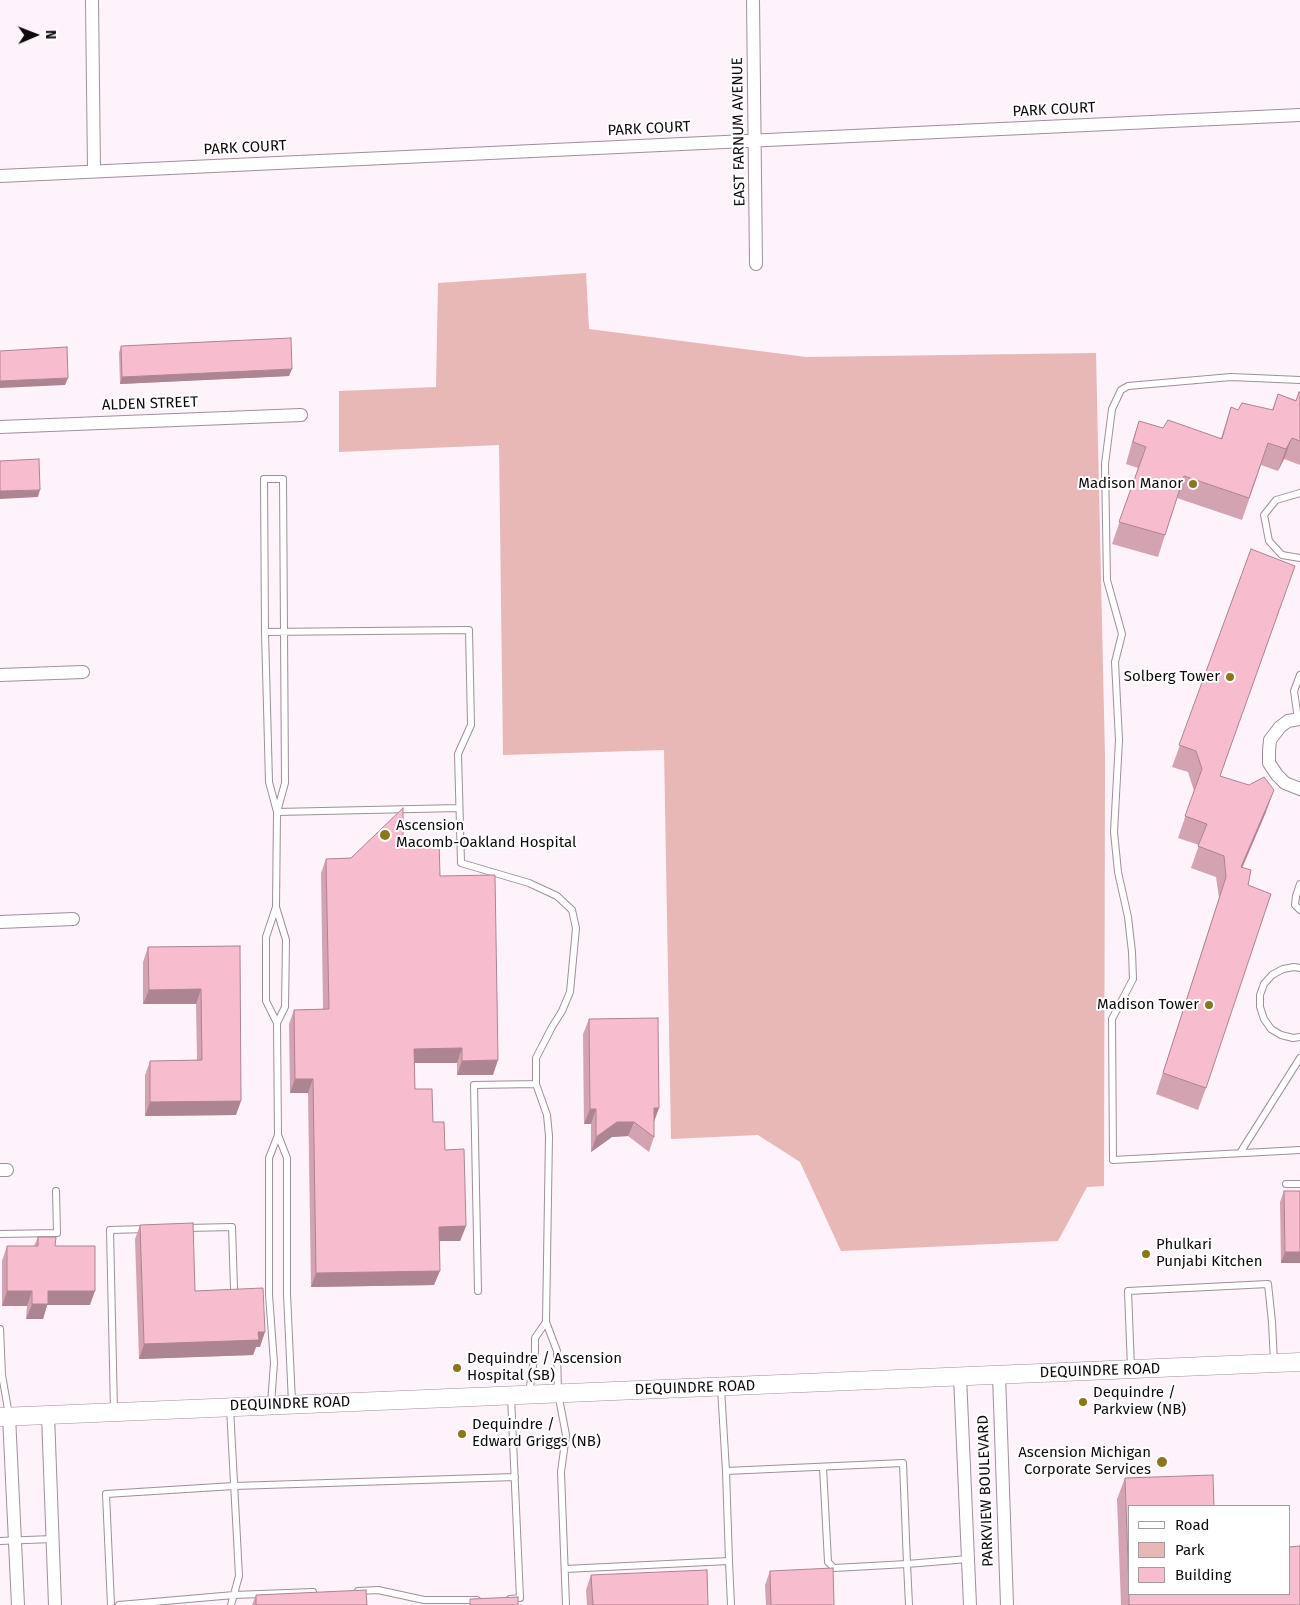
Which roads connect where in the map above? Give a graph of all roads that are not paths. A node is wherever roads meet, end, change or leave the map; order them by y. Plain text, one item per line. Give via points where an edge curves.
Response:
1 (92, 0) edge
2 (753, 0) edge
3 (1300, 115) edge
4 (755, 140) junction
5 (94, 172) junction
6 (0, 176) edge
7 (756, 264) dead end
8 (1300, 380) edge
9 (301, 415) dead end
10 (0, 427) edge
11 (1300, 493) edge
12 (1300, 558) edge
13 (265, 632) junction
14 (284, 632) junction
15 (83, 672) dead end
16 (0, 675) edge
17 (1300, 675) edge
18 (1299, 719) edge
19 (1300, 789) edge
20 (459, 808) junction
21 (277, 812) junction
22 (1300, 884) edge
23 (276, 907) junction
24 (1300, 910) edge
25 (73, 919) dead end
26 (0, 922) edge
27 (1300, 968) edge
28 (277, 1023) junction
29 (1300, 1037) edge
30 (1300, 1058) edge
31 (536, 1084) junction
32 (278, 1135) junction
33 (1300, 1150) edge
34 (1240, 1153) junction
35 (1286, 1184) dead end
36 (1300, 1184) edge
37 (56, 1191) dead end
38 (157, 1229) edge
39 (176, 1229) edge
40 (0, 1234) edge
41 (234, 1288) edge
42 (478, 1291) dead end
43 (546, 1322) junction
44 (0, 1329) edge
45 (1300, 1362) edge
46 (1274, 1363) junction
47 (1131, 1370) junction
48 (999, 1375) junction
49 (960, 1376) junction
50 (721, 1386) junction
51 (558, 1393) junction
52 (529, 1394) junction
53 (511, 1395) junction
54 (292, 1404) junction
55 (271, 1405) junction
56 (230, 1407) junction
57 (114, 1412) junction
58 (48, 1415) junction
59 (5, 1416) edge
60 (824, 1467) junction
61 (726, 1471) junction
62 (515, 1476) junction
63 (234, 1486) junction
64 (53, 1539) junction
65 (15, 1541) junction
66 (0, 1542) edge
67 (968, 1559) junction
68 (729, 1561) junction
69 (907, 1564) junction
70 (565, 1569) junction
71 (352, 1591) edge
72 (325, 1592) edge
73 (234, 1595) junction
74 (503, 1599) edge
75 (486, 1600) edge
76 (520, 1602) edge
77 (18, 1605) edge
78 (55, 1605) edge
79 (111, 1605) edge
80 (119, 1605) edge
81 (231, 1605) edge
82 (566, 1605) edge
83 (731, 1605) edge
84 (909, 1605) edge
85 (970, 1605) edge
86 (1007, 1605) edge

1 - 5 street
2 - 4 street, EAST FARNUM AVENUE
3 - 4 street, PARK COURT
4 - 5 street, PARK COURT
4 - 7 street, EAST FARNUM AVENUE
5 - 6 street, PARK COURT
8 - 34 lane via 1231,377 1128,386 1121,390 1112,409 1105,464 1107,580 1122,634 1115,662 1119,740 1114,832 1134,979 1112,1019 1113,1160
9 - 10 street, ALDEN STREET
11 - 12 lane via 1276,500 1264,515 1268,541 1282,555
13 - 14 lane
13 - 14 lane via 264,479 283,479
13 - 21 lane via 269,782
14 - 20 lane via 469,630 471,725 458,754
14 - 21 lane via 285,783
15 - 16 street
17 - 18 lane via 1294,691
18 - 19 street via 1288,721 1274,733 1269,751 1270,763 1277,776
20 - 21 lane
20 - 31 lane via 461,863 529,883 557,896 572,910 576,928 570,992 536,1058
21 - 23 lane
22 - 24 lane via 1295,905
23 - 28 lane via 286,940 285,1007
23 - 28 lane via 266,937 266,1001
25 - 26 street
27 - 29 lane via 1283,969 1272,975 1260,995 1260,1008 1271,1028 1281,1035
28 - 32 lane
30 - 34 lane
31 - 42 lane via 474,1085
31 - 43 lane via 547,1115 549,1136
32 - 54 lane via 287,1158 287,1294
32 - 55 lane via 270,1158 269,1295 274,1363
33 - 34 lane
35 - 36 lane
37 - 40 lane via 57,1232
38 - 57 lane via 110,1230
39 - 41 lane via 232,1227
43 - 51 lane via 557,1352
43 - 52 lane via 535,1338
44 - 59 lane
45 - 46 main road, DEQUINDRE ROAD
46 - 47 main road, DEQUINDRE ROAD
46 - 47 lane via 1268,1284 1128,1291
47 - 48 main road, DEQUINDRE ROAD
48 - 49 main road, DEQUINDRE ROAD
48 - 86 street, PARKVIEW BOULEVARD
49 - 50 main road, DEQUINDRE ROAD
49 - 67 street, PARKVIEW BOULEVARD
50 - 51 main road, DEQUINDRE ROAD
50 - 61 lane
51 - 52 main road, DEQUINDRE ROAD
51 - 70 lane via 566,1435 562,1472
52 - 53 main road, DEQUINDRE ROAD
53 - 54 main road, DEQUINDRE ROAD
53 - 62 lane
54 - 55 main road, DEQUINDRE ROAD
55 - 56 main road, DEQUINDRE ROAD
56 - 57 main road, DEQUINDRE ROAD
56 - 63 lane
57 - 58 main road, DEQUINDRE ROAD
58 - 59 main road, DEQUINDRE ROAD
58 - 64 street
59 - 65 street
60 - 61 lane
60 - 69 lane via 828,1562 834,1568
60 - 69 lane via 903,1463
61 - 68 lane
62 - 63 lane
62 - 76 lane
63 - 73 lane via 239,1576
63 - 79 lane via 106,1494
64 - 65 lane
64 - 78 street
65 - 66 lane
65 - 77 street
67 - 69 lane
67 - 85 street, PARKVIEW BOULEVARD
68 - 70 lane
68 - 83 lane
69 - 84 lane
70 - 82 lane
71 - 75 lane via 378,1590 424,1600
72 - 73 lane
73 - 80 lane
73 - 81 lane
74 - 76 lane

